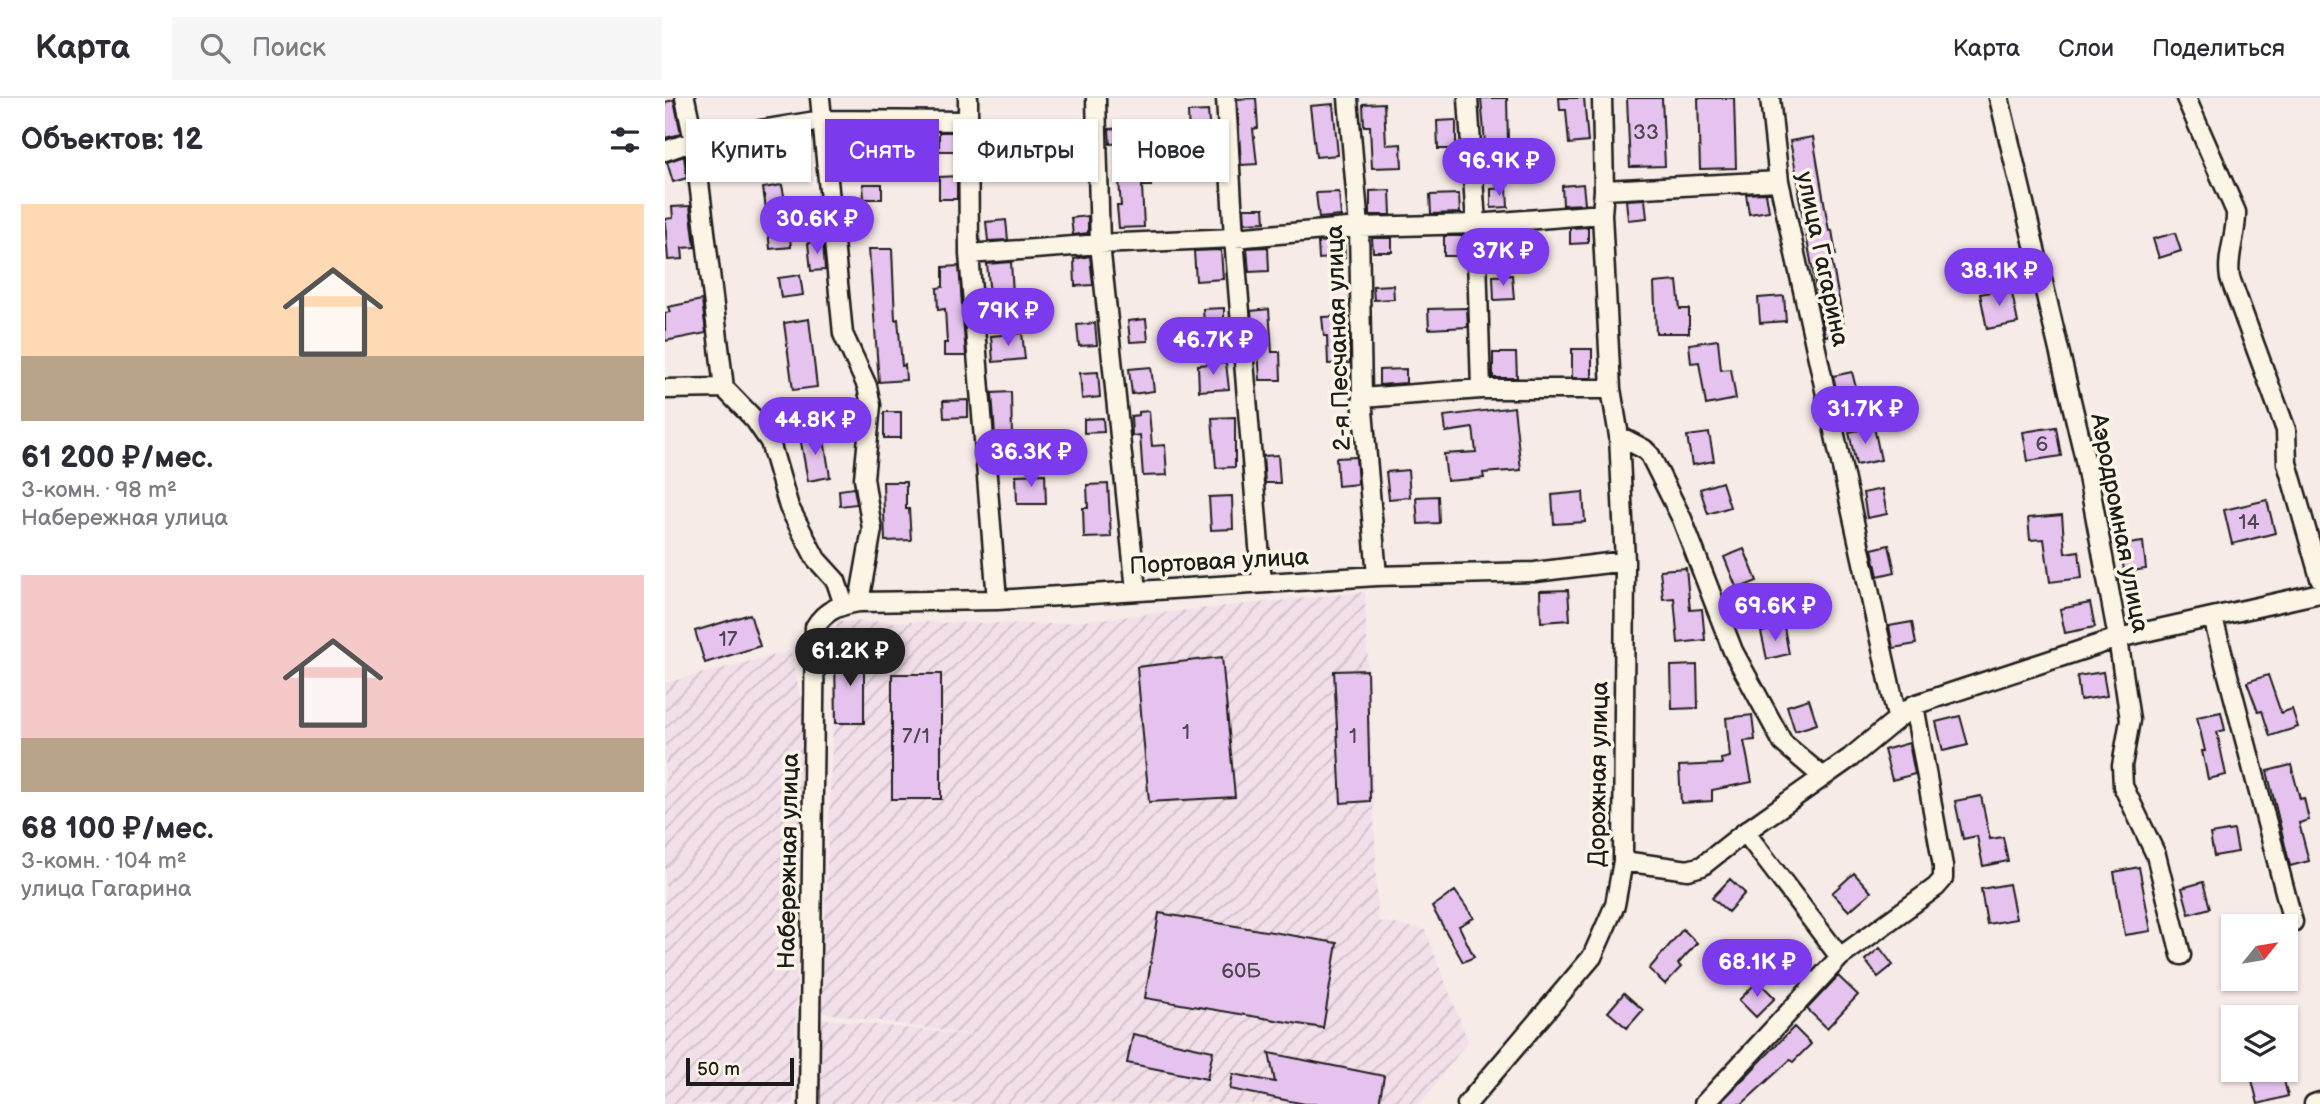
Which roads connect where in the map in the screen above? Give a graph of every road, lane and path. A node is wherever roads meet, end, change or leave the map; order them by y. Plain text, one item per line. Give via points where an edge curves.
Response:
1 (685, 98) edge
2 (820, 98) edge
3 (968, 98) edge
4 (1096, 98) edge
5 (1226, 98) edge
6 (1348, 98) edge
7 (1468, 98) edge
8 (1602, 98) edge
9 (1770, 98) edge
10 (2000, 98) edge
11 (2186, 98) edge
12 (689, 119) edge
13 (970, 119) edge
14 (822, 120) junction
15 (953, 121) edge
16 (811, 122) edge
17 (686, 144) edge
18 (665, 151) edge
19 (1779, 181) junction
20 (699, 182) edge
21 (970, 182) edge
22 (1604, 190) junction
23 (1602, 215) junction
24 (1476, 224) junction
25 (1359, 227) junction
26 (1234, 238) junction
27 (1100, 244) junction
28 (969, 254) junction
29 (724, 388) junction
30 (665, 389) edge
31 (1481, 389) junction
32 (1611, 389) junction
33 (1362, 398) junction
34 (1619, 436) junction
35 (1625, 561) junction
36 (1377, 576) junction
37 (2320, 578) edge
38 (1262, 583) junction
39 (1136, 590) junction
40 (2320, 593) edge
41 (997, 600) junction
42 (852, 603) junction
43 (2213, 618) junction
44 (820, 619) joint
45 (2118, 638) junction
46 (1914, 705) junction
47 (1897, 717) junction
48 (1823, 777) junction
49 (1745, 832) junction
50 (1623, 861) junction
51 (2291, 914) edge
52 (2181, 955) dead end
53 (1840, 957) junction
54 (2320, 1102) edge
55 (809, 1104) edge
56 (1467, 1104) edge
57 (1704, 1104) edge
58 (2314, 1104) edge

1 - 12 street
2 - 14 street
3 - 13 street
4 - 27 street
5 - 26 street
6 - 25 street, 2-я Песчаная улица
7 - 24 street
8 - 22 street, Дорожная улица
9 - 19 street, улица Гагарина
10 - 45 street, Аэродромная улица via 2084,455
11 - 37 street via 2236,212 2229,278 2286,430 2287,463
14 - 15 street
14 - 16 street
14 - 42 street via 843,334 871,405 864,478 873,529
17 - 18 street
19 - 22 street
19 - 47 street, улица Гагарина
20 - 29 street
21 - 28 street
22 - 23 street, Дорожная улица
23 - 24 street
23 - 32 street, Дорожная улица
24 - 25 street
24 - 31 street
25 - 26 street
25 - 33 street, 2-я Песчаная улица
26 - 27 street
26 - 38 street
27 - 28 street
27 - 39 street
28 - 41 street
29 - 30 street
29 - 42 street via 770,442 789,507 816,558
31 - 32 street
31 - 33 street
32 - 34 street, Дорожная улица
33 - 36 street, 2-я Песчаная улица
34 - 35 street, Дорожная улица
34 - 48 street via 1650,455 1682,519 1733,650 1776,732
35 - 36 street, Портовая улица via 1535,572
35 - 50 street, Дорожная улица
36 - 38 street, Портовая улица
38 - 39 street, Портовая улица
39 - 41 street, Портовая улица
40 - 43 street
41 - 42 street, Портовая улица
42 - 44 street, Портовая улица
43 - 45 street
43 - 51 street
44 - 55 street, Набережная улица via 815,627
45 - 46 street
45 - 52 street, Аэродромная улица via 2130,720 2123,786 2156,855
46 - 47 street
46 - 53 street via 1943,879
47 - 48 street
48 - 49 street
49 - 50 street via 1708,863 1692,870
49 - 53 street
50 - 56 street, Дорожная улица via 1615,905 1592,957
53 - 57 street
54 - 58 street

